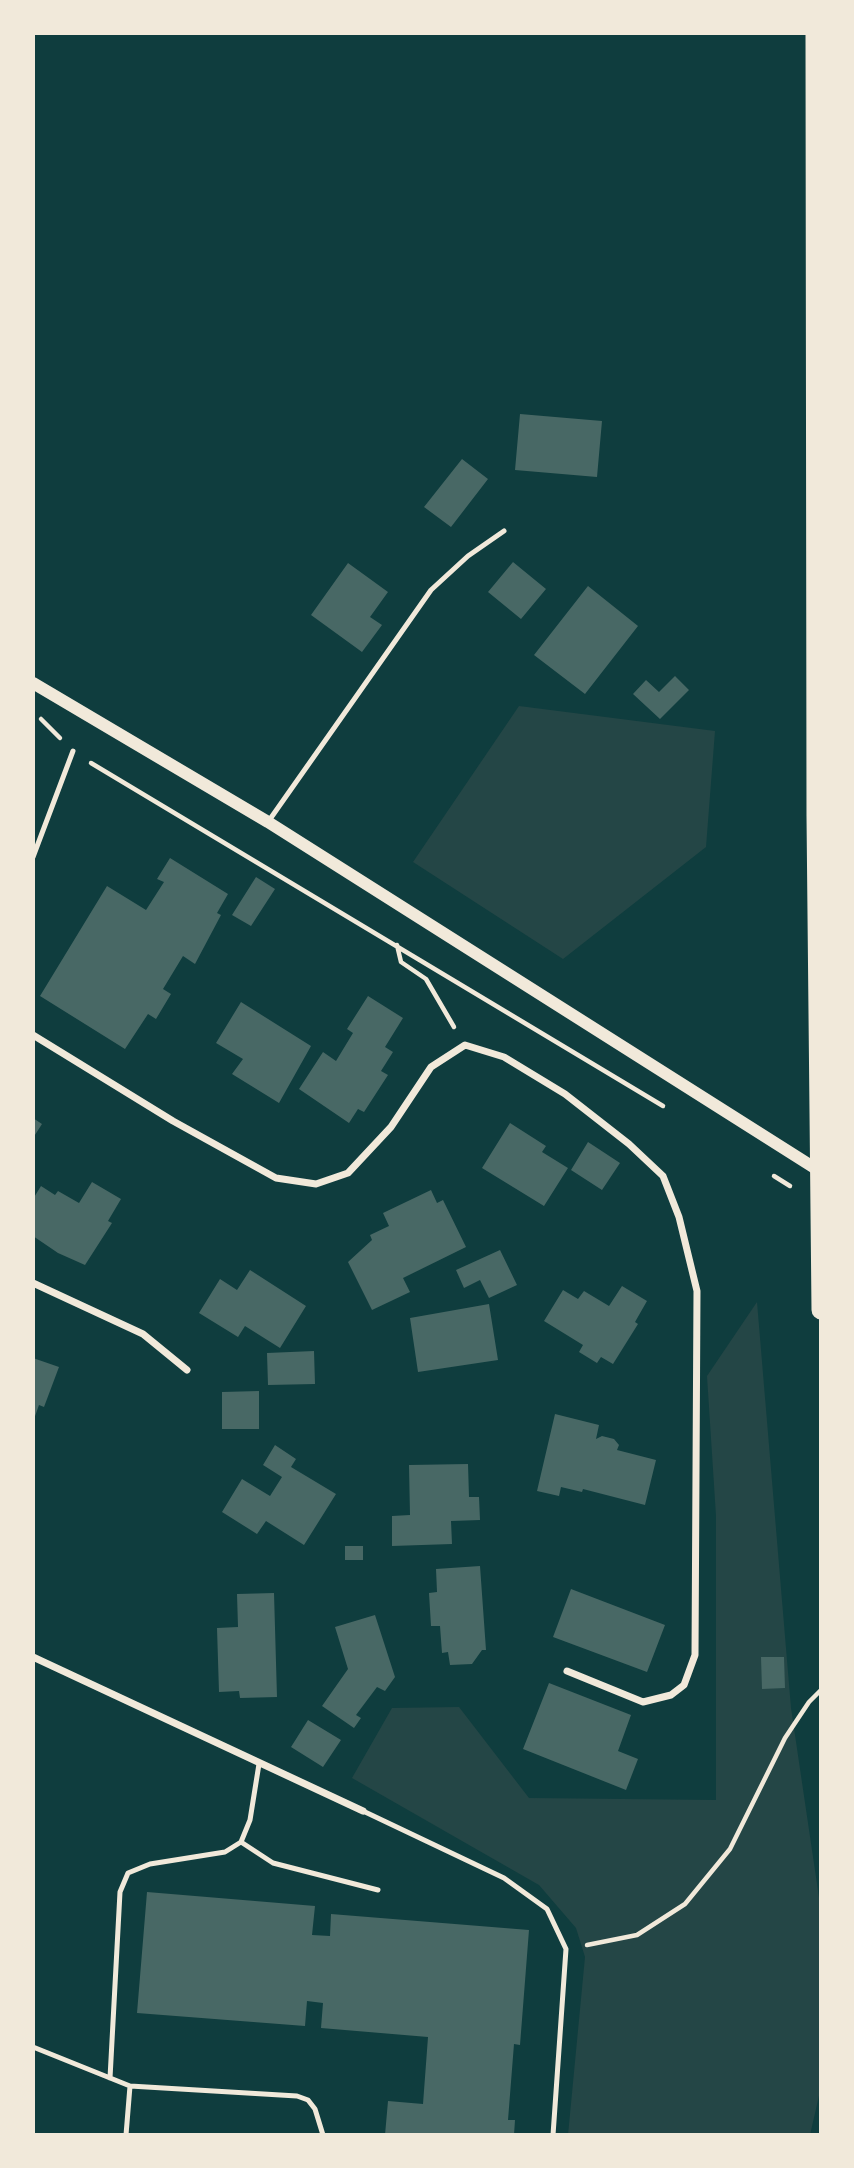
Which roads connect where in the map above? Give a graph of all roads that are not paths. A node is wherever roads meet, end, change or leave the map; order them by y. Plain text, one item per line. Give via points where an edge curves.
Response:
1 (815, 33) edge
2 (504, 531) dead end
3 (33, 683) edge
4 (73, 751) road end
5 (268, 822) junction
6 (33, 858) edge
7 (33, 1035) edge
8 (821, 1172) edge
9 (33, 1283) edge
10 (821, 1310) edge
11 (187, 1370) dead end
12 (33, 1657) edge
13 (567, 1671) dead end
14 (260, 1765) junction
15 (363, 1811) joint
16 (241, 1842) junction
17 (378, 1890) dead end
18 (33, 2047) edge
19 (110, 2078) junction
20 (130, 2086) junction
21 (126, 2135) edge
22 (323, 2135) edge
23 (553, 2135) edge

1 - 10 highway
2 - 5 lane via 431,590
3 - 5 street
4 - 6 lane
5 - 8 street
7 - 13 street via 276,1178 316,1184 348,1173 391,1127 431,1067 465,1045 504,1056 565,1094 663,1176 679,1217 697,1291 695,1655 684,1685 671,1695 643,1702
9 - 11 street via 143,1334
12 - 14 street
14 - 15 street
14 - 16 lane
15 - 23 lane via 504,1878 547,1909 566,1949
16 - 17 lane via 273,1863
16 - 19 lane via 225,1852 128,1872 120,1892
18 - 19 lane
19 - 20 lane
20 - 21 lane
20 - 22 lane via 297,2096 315,2109

